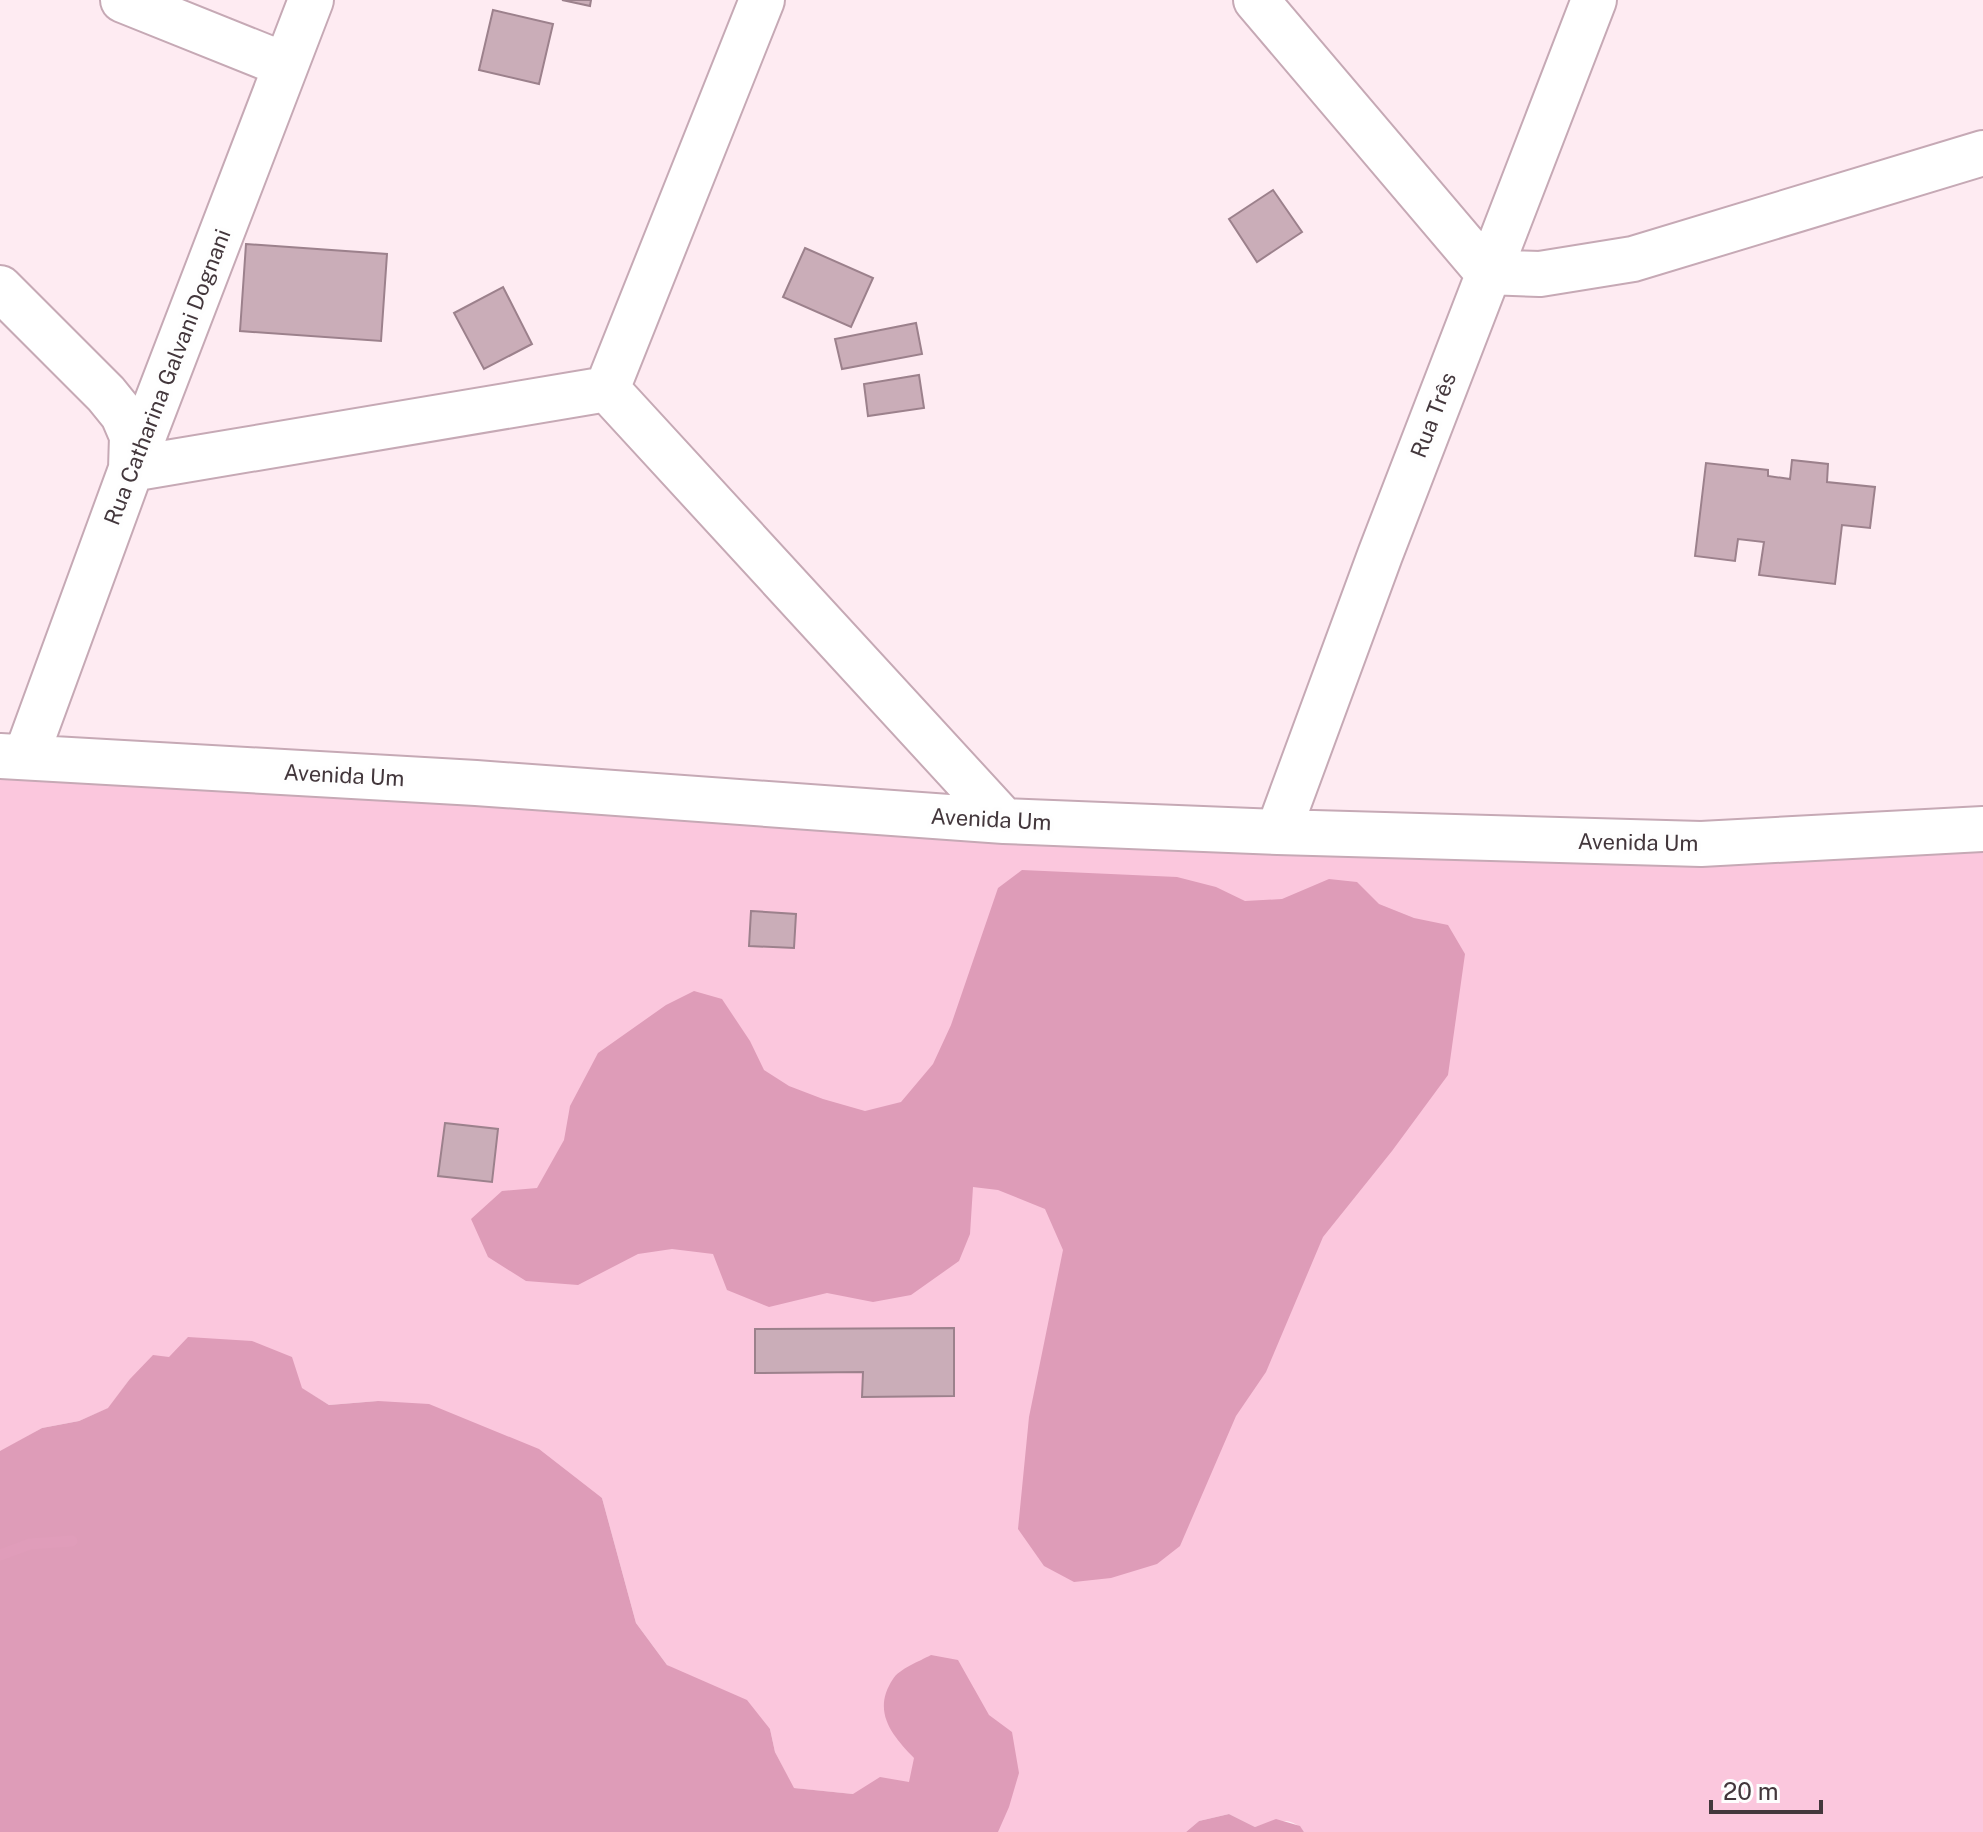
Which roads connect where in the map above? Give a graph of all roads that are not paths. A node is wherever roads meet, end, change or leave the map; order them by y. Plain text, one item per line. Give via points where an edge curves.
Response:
1 (123, 0) edge
2 (311, 0) edge
3 (762, 0) edge
4 (1256, 0) edge
5 (1594, 0) edge
6 (285, 65) junction
7 (1983, 153) edge
8 (1487, 272) junction
9 (0, 288) edge
10 (607, 389) junction
11 (131, 469) junction
12 (13, 756) edge
13 (1004, 821) junction
14 (1983, 829) edge
15 (1278, 832) junction

1 - 6 street
2 - 6 street, Rua Catharina Galvani Dognani
3 - 10 street
4 - 8 street
5 - 8 street, Rua Três
6 - 11 street, Rua Catharina Galvani Dognani
7 - 8 street via 1633,259 1540,274
8 - 15 street, Rua Três
9 - 11 street via 123,415 132,436
10 - 11 street
10 - 13 street
11 - 12 street, Rua Catharina Galvani Dognani
12 - 13 street, Avenida Um
13 - 15 street, Avenida Um
14 - 15 street, Avenida Um via 1701,844

